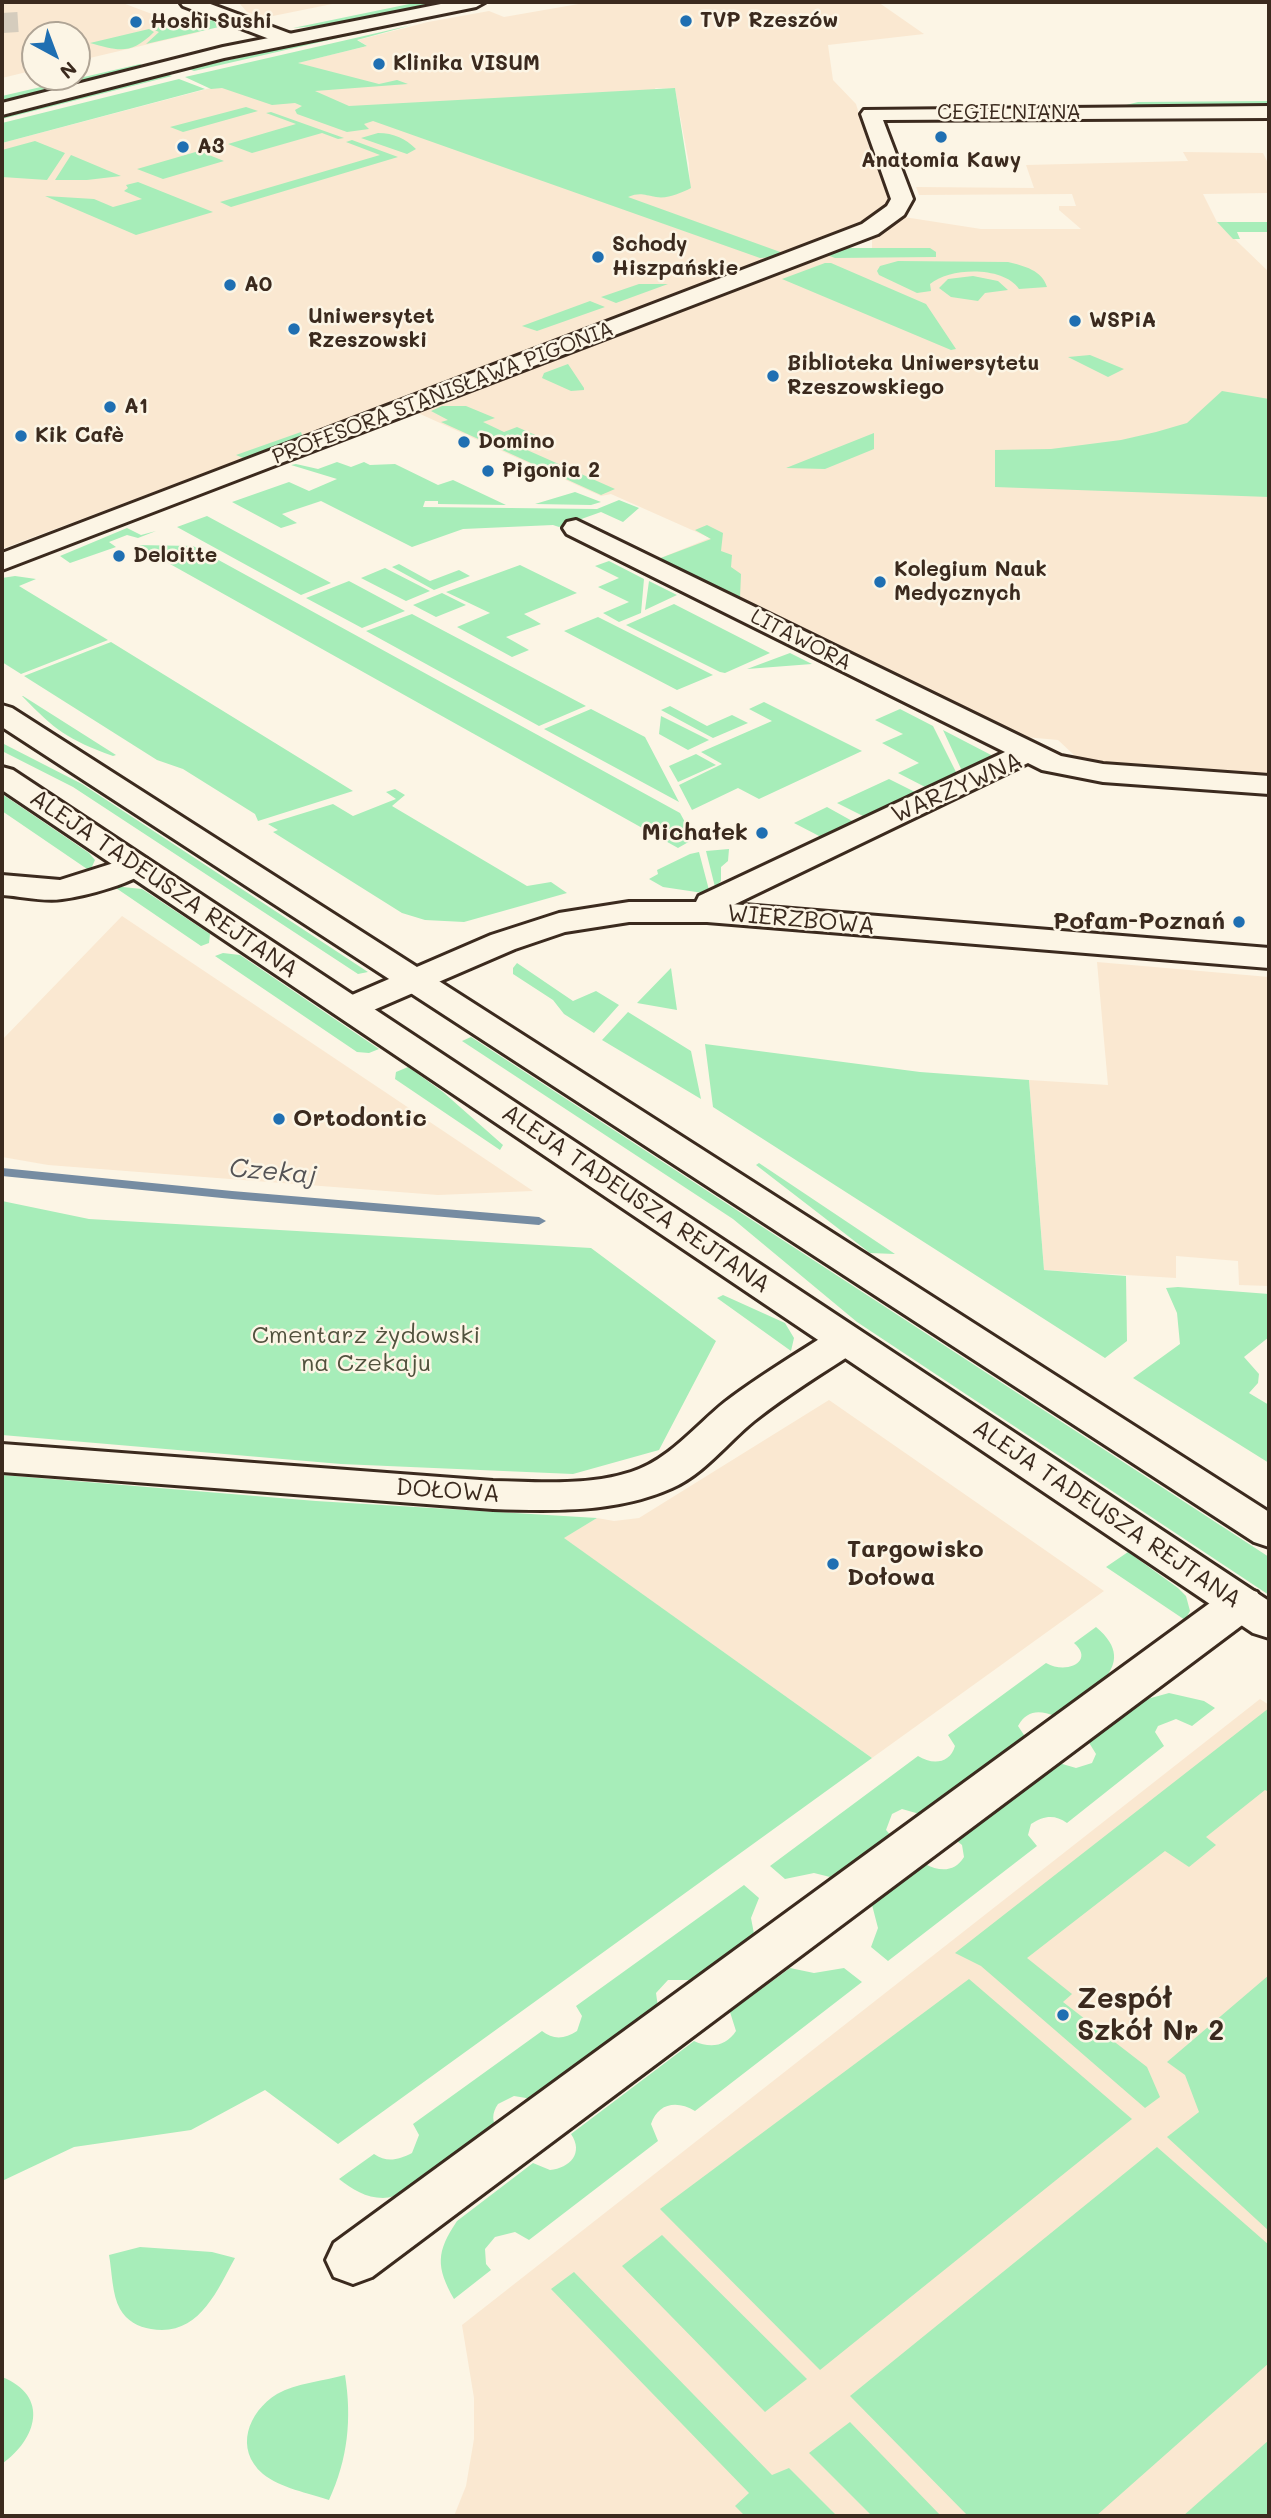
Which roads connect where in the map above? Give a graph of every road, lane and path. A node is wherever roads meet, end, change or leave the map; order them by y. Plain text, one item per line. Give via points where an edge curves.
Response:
1 (189, 2) edge
2 (395, 2) edge
3 (476, 2) edge
4 (262, 29) junction
5 (287, 39) junction
6 (91, 71) edge
7 (21, 88) edge
8 (2, 92) edge
9 (2, 109) edge
10 (1269, 112) edge
11 (883, 221) joint
12 (576, 528) dead end
13 (2, 562) edge
14 (2, 714) edge
15 (1026, 752) junction
16 (2, 776) edge
17 (1269, 785) edge
18 (135, 866) junction
19 (2, 885) edge
20 (707, 912) junction
21 (1269, 958) edge
22 (413, 979) junction
23 (350, 1008) junction
24 (846, 1340) junction
25 (2, 1458) edge
26 (1269, 1532) edge
27 (1255, 1612) edge
28 (353, 2260) dead end

1 - 4 street
2 - 4 street
3 - 5 street
4 - 5 street
4 - 6 street
5 - 9 street
7 - 8 street
10 - 11 street, CEGIELNIANA via 871,114 902,199
11 - 13 street, PROFESORA STANISŁAWA PIGONIA via 847,239
12 - 15 street, LITAWORA
14 - 22 street
15 - 17 street, WARZYWNA via 1053,764 1090,771
15 - 20 street, WARZYWNA via 711,903
16 - 18 street, ALEJA TADEUSZA REJTANA
18 - 19 street via 60,890
18 - 23 street, ALEJA TADEUSZA REJTANA
20 - 21 street, WIERZBOWA
20 - 22 street, WIERZBOWA via 629,912 559,923
22 - 23 street, WIERZBOWA
22 - 26 street
23 - 24 street, ALEJA TADEUSZA REJTANA
24 - 25 street, DOŁOWA via 726,1423 675,1468 649,1482 605,1493 492,1495
24 - 27 street, ALEJA TADEUSZA REJTANA
27 - 28 street

